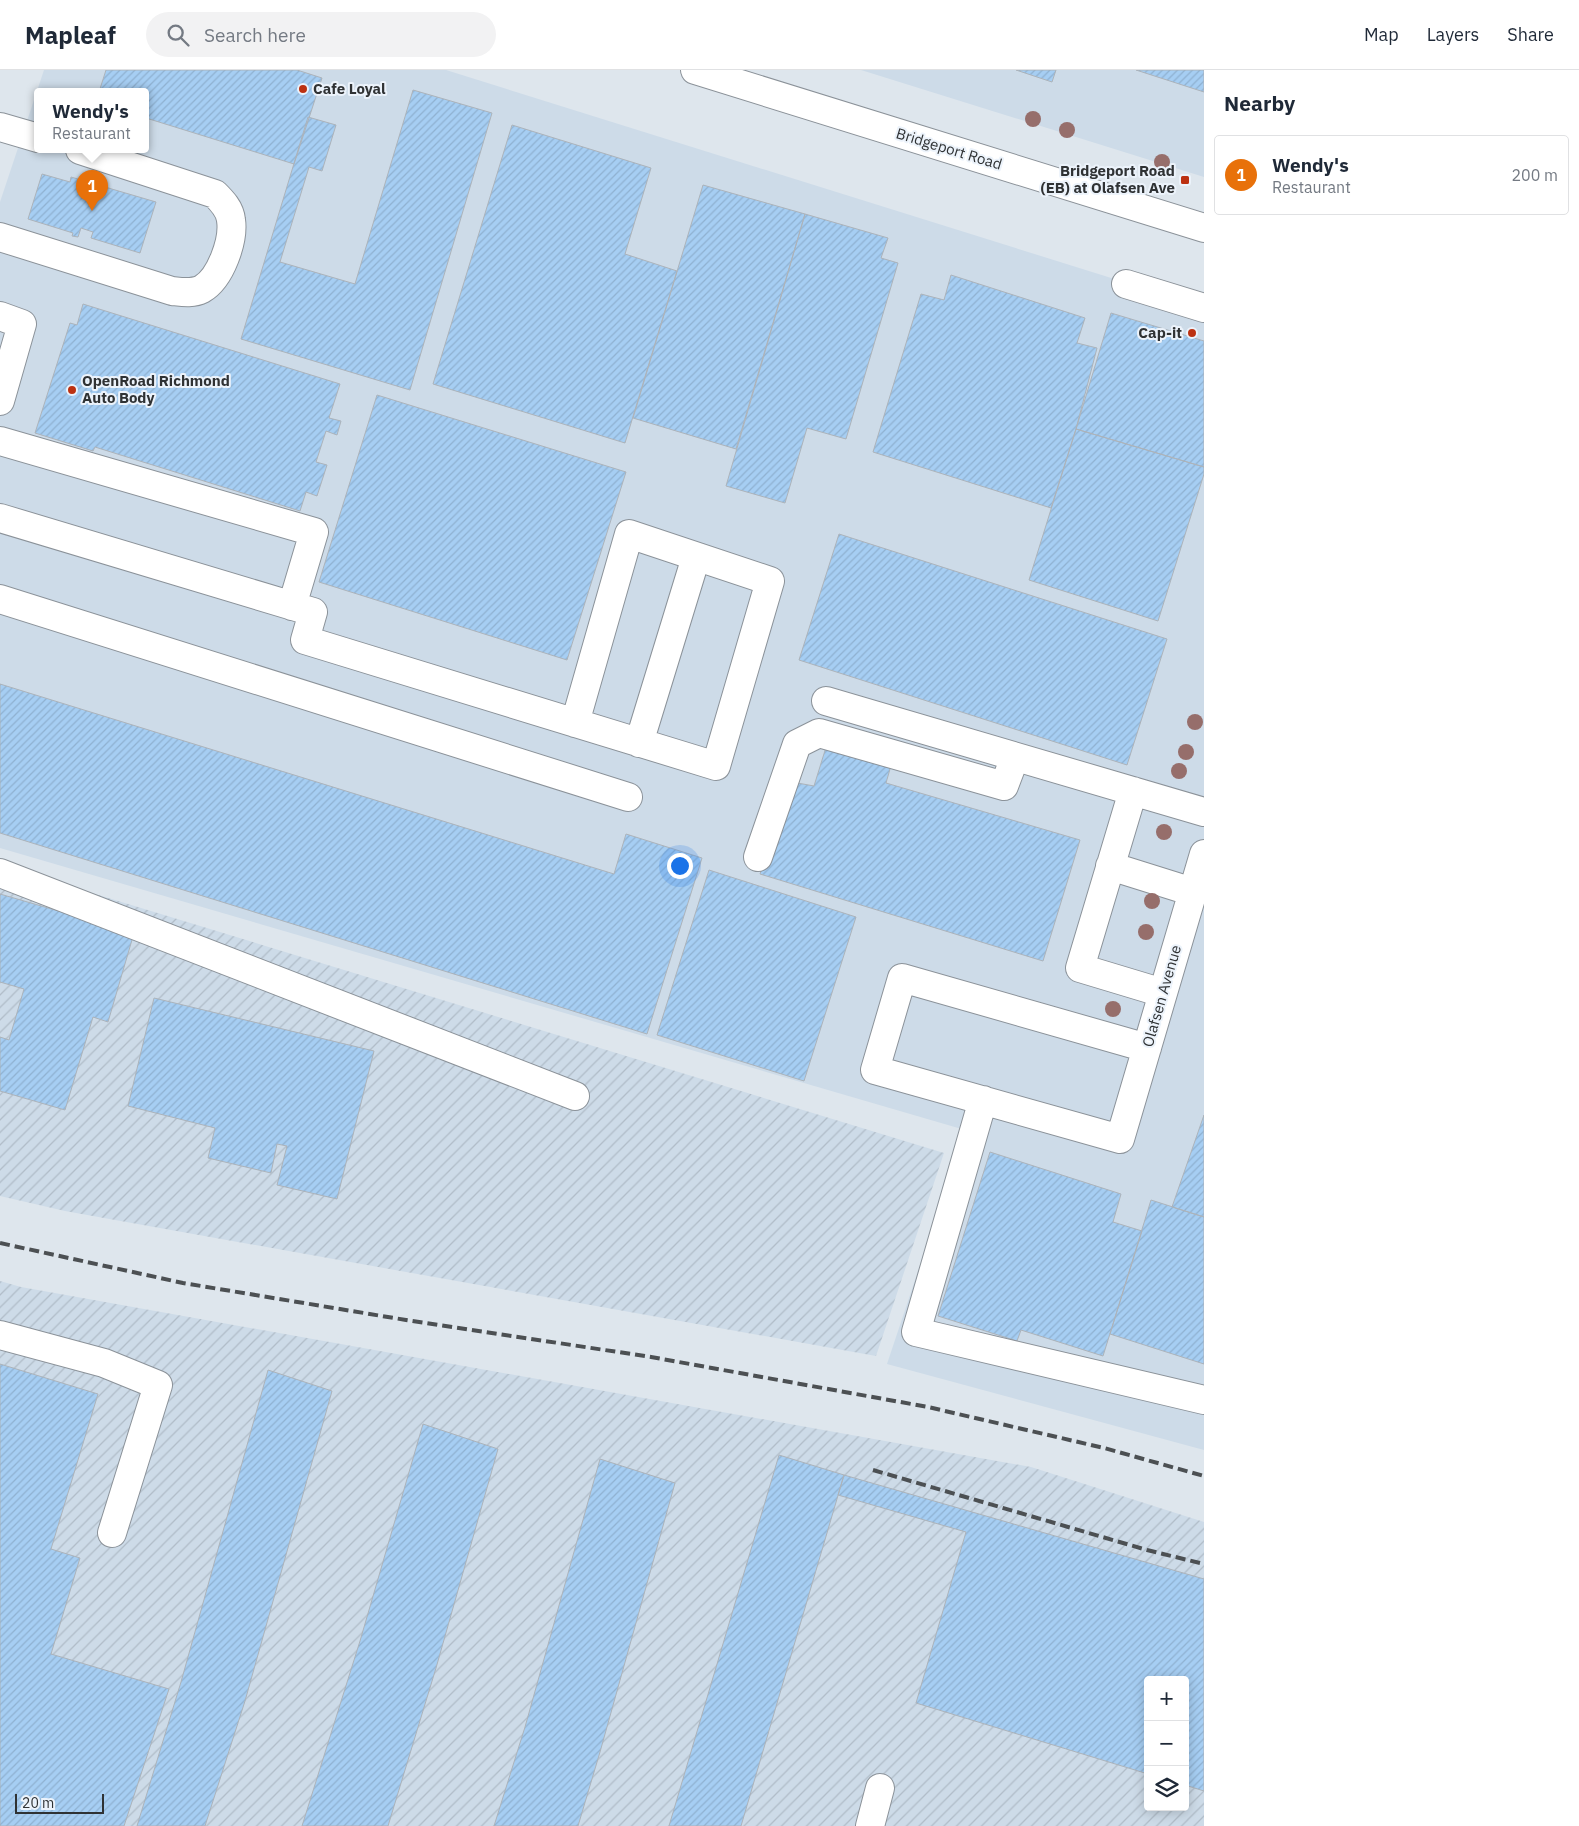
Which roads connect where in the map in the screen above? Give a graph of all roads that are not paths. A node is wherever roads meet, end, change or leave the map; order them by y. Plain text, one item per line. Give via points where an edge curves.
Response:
1 (695, 70) edge
2 (0, 127) edge
3 (34, 137) edge
4 (89, 153) edge
5 (1204, 228) edge
6 (0, 236) edge
7 (1126, 284) dead end
8 (1204, 308) edge
9 (0, 316) edge
10 (0, 401) edge
11 (0, 441) edge
12 (0, 518) edge
13 (696, 557) junction
14 (0, 600) edge
15 (292, 606) junction
16 (826, 701) dead end
17 (575, 723) junction
18 (639, 743) junction
19 (1015, 757) junction
20 (1133, 791) junction
21 (628, 797) dead end
22 (1204, 812) edge
23 (1204, 854) edge
24 (758, 857) dead end
25 (1110, 866) junction
26 (0, 872) edge
27 (1193, 892) junction
28 (1163, 993) junction
29 (1147, 1048) junction
30 (575, 1096) dead end
31 (983, 1100) junction
32 (0, 1335) edge
33 (1204, 1400) edge
34 (112, 1533) dead end
35 (880, 1788) dead end
36 (870, 1826) edge

1 - 5 main road, Bridgeport Road
2 - 3 main road
4 - 6 main road via 215,194 225,204 232,231 215,278 202,289 187,293 172,291
7 - 8 main road
9 - 10 main road via 22,324
11 - 15 main road via 314,532
12 - 15 main road
13 - 17 main road via 629,534
13 - 18 main road
13 - 18 main road via 770,581 716,766
14 - 21 main road
15 - 17 main road via 313,612 305,640
16 - 19 main road
17 - 18 main road
19 - 20 main road
19 - 24 main road via 1004,786 819,733 797,744
20 - 22 main road
20 - 25 main road
23 - 27 main road, Olafsen Avenue
25 - 27 main road
25 - 28 main road via 1080,968
26 - 30 main road
27 - 28 main road, Olafsen Avenue
28 - 29 main road, Olafsen Avenue
29 - 31 main road, Olafsen Avenue via 1120,1139
29 - 31 main road via 902,978 875,1070
31 - 33 main road via 916,1332
32 - 34 main road via 104,1362 158,1385
35 - 36 main road

